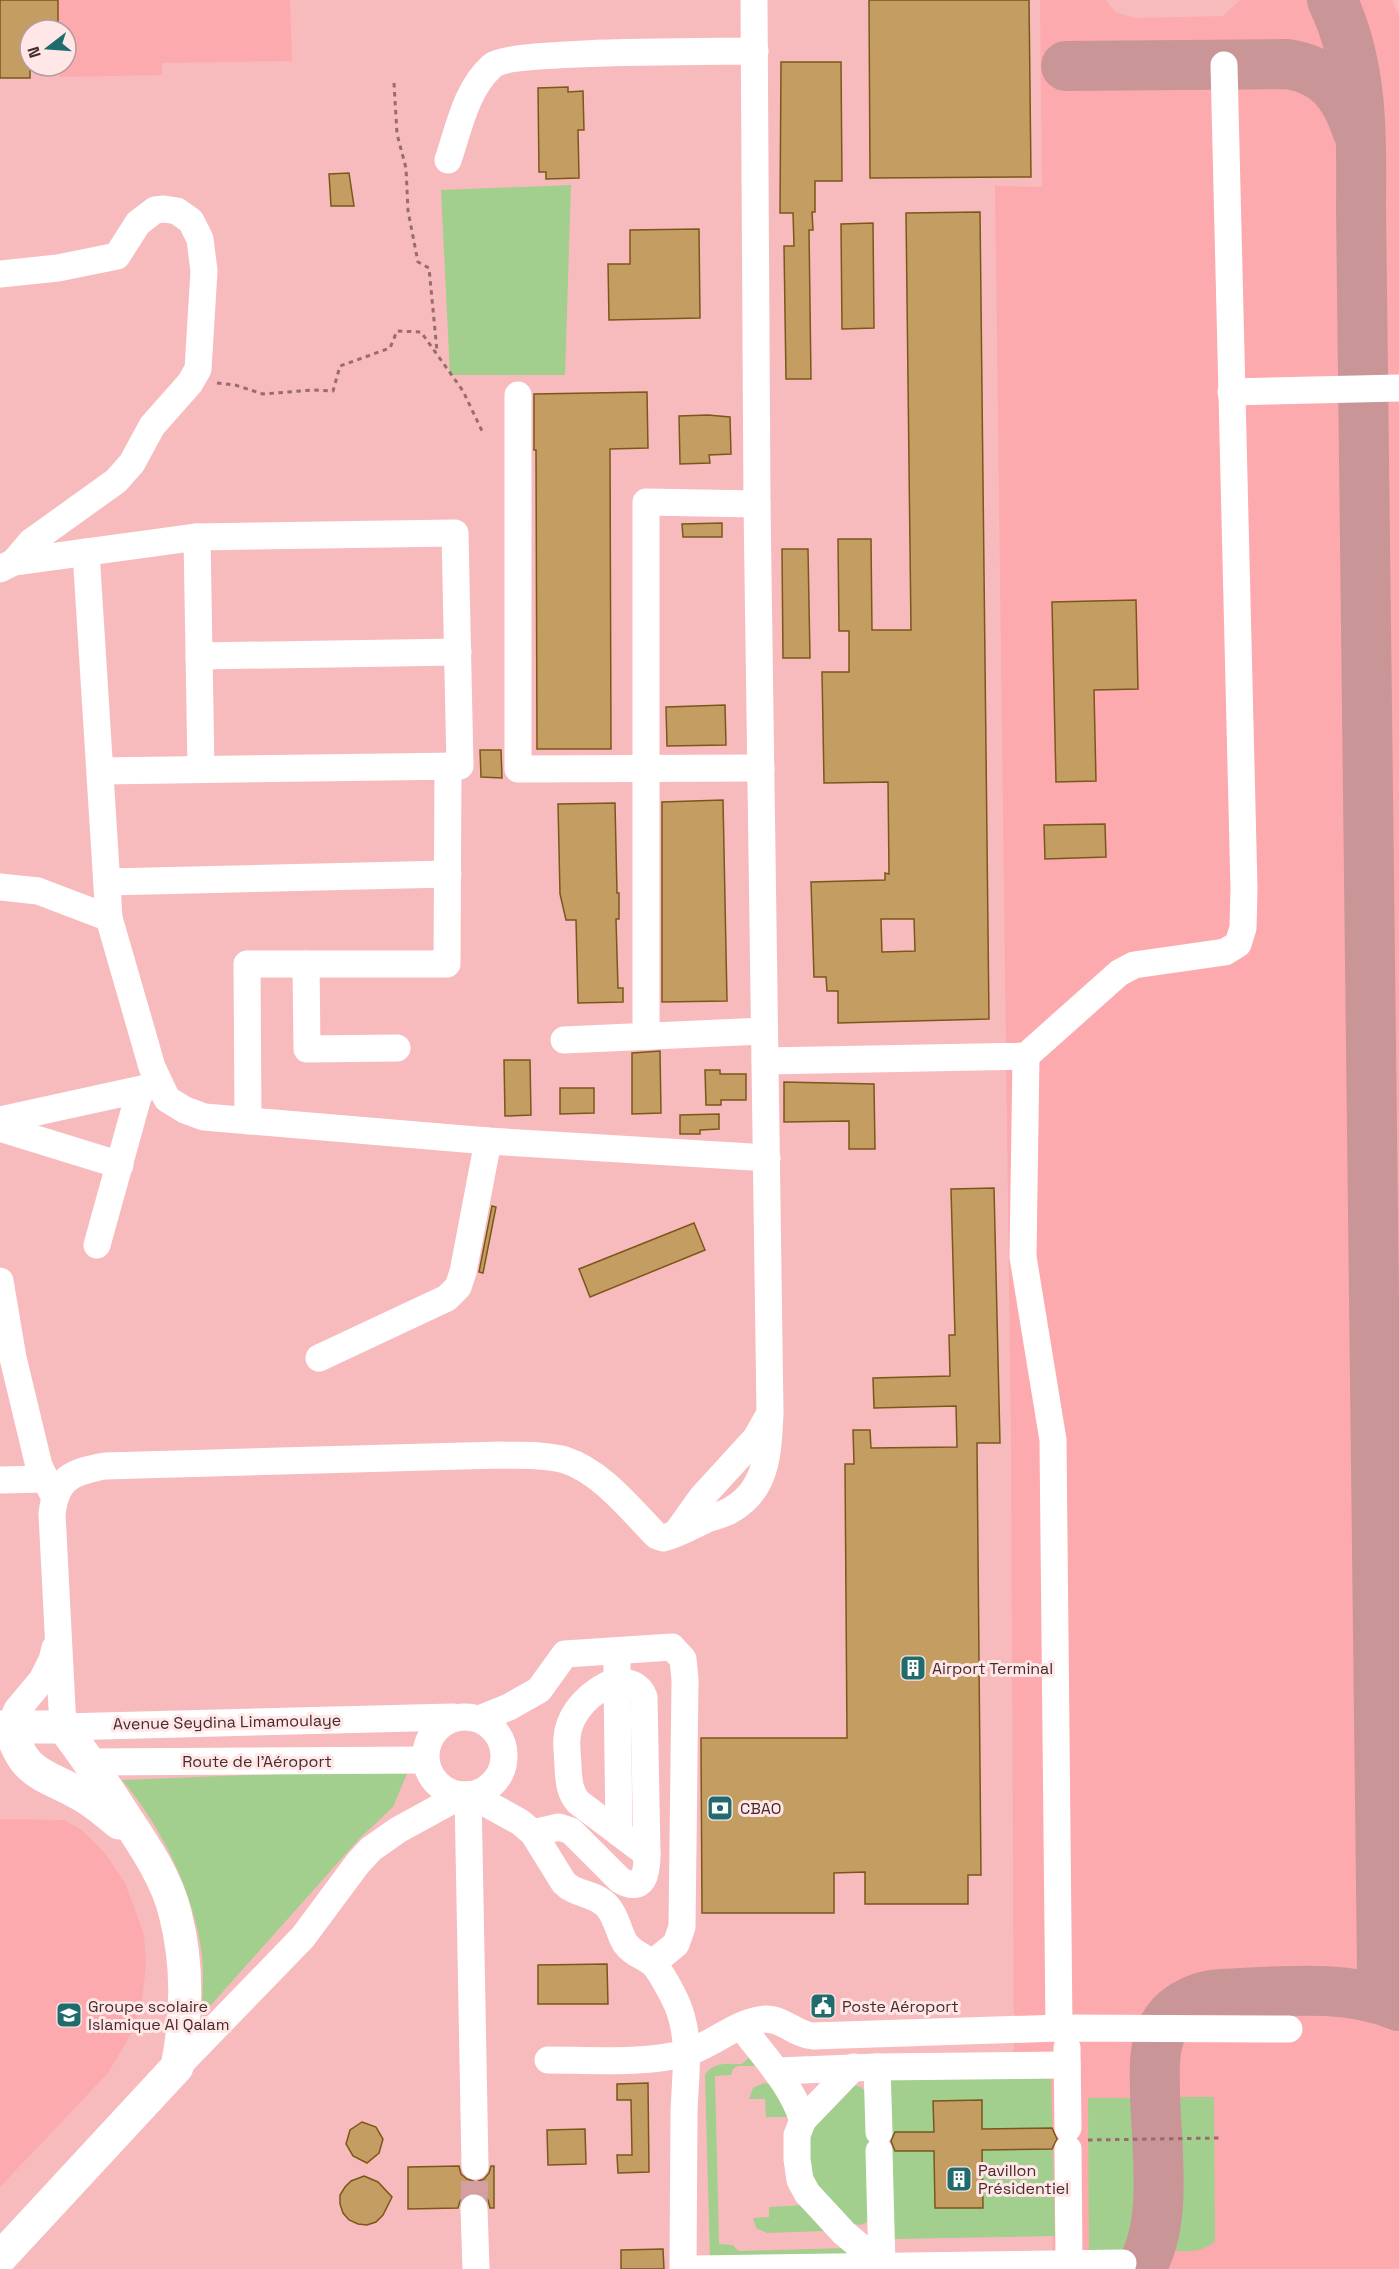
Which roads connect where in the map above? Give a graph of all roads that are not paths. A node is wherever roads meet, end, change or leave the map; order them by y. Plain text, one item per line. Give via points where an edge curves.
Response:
1 (754, 0) edge
2 (755, 51) junction
3 (1224, 65) dead end
4 (448, 160) dead end
5 (0, 274) edge
6 (1399, 388) edge
7 (1232, 392) junction
8 (518, 395) dead end
9 (757, 504) junction
10 (196, 537) junction
11 (86, 552) junction
12 (7, 565) edge
13 (458, 652) junction
14 (199, 656) junction
15 (448, 766) junction
16 (761, 768) junction
17 (201, 769) junction
18 (646, 769) junction
19 (101, 771) junction
20 (448, 874) junction
21 (107, 882) junction
22 (0, 887) edge
23 (109, 918) junction
24 (306, 964) junction
25 (764, 1030) junction
26 (646, 1036) junction
27 (564, 1040) dead end
28 (397, 1048) dead end
29 (1026, 1056) junction
30 (765, 1061) junction
31 (150, 1088) junction
32 (0, 1120) edge
33 (248, 1121) junction
34 (0, 1128) edge
35 (488, 1141) junction
36 (767, 1158) junction
37 (120, 1165) junction
38 (98, 1245) dead end
39 (0, 1281) edge
40 (319, 1358) dead end
41 (7, 1360) edge
42 (0, 1480) edge
43 (50, 1487) junction
44 (58, 1636) junction
45 (616, 1650) junction
46 (617, 1681) junction
47 (466, 1718) junction
48 (5, 1727) edge
49 (63, 1727) junction
50 (425, 1760) junction
51 (90, 1762) junction
52 (12, 1763) edge
53 (467, 1795) junction
54 (533, 1833) junction
55 (619, 1833) junction
56 (140, 1840) junction
57 (647, 1854) junction
58 (653, 1963) junction
59 (182, 2022) junction
60 (741, 2026) junction
61 (1063, 2028) junction
62 (1288, 2029) dead end
63 (687, 2053) junction
64 (548, 2060) dead end
65 (1067, 2065) junction
66 (177, 2067) junction
67 (866, 2067) junction
68 (778, 2071) junction
69 (803, 2120) junction
70 (475, 2166) tunnel mouth
71 (474, 2208) tunnel mouth
72 (0, 2228) edge
73 (0, 2258) edge
74 (1069, 2263) junction
75 (1123, 2263) dead end
76 (882, 2265) junction
77 (476, 2269) edge
78 (682, 2269) edge
79 (694, 2269) edge

1 - 2 street
2 - 4 street via 534,56 494,64 474,85
2 - 9 street
3 - 7 street
5 - 12 street via 117,256 138,223 164,208 191,221 200,239 204,271 195,375 152,426 132,463 116,481 31,542
6 - 7 street
7 - 29 street via 1243,928 1238,944 1226,952 1134,965 1119,973
8 - 18 street via 518,769
9 - 16 street
9 - 18 street via 646,502
10 - 11 street
10 - 13 street via 455,533
10 - 14 street
11 - 12 street
11 - 19 street
13 - 14 street
13 - 15 street via 460,766
14 - 17 street
15 - 17 street
15 - 20 street
16 - 18 street
16 - 25 street
17 - 19 street
18 - 26 street
19 - 21 street
20 - 21 street
20 - 24 street via 447,964
21 - 23 street
22 - 23 street via 38,891
23 - 31 street via 152,1067
24 - 28 street via 307,1049
24 - 33 street via 247,964
25 - 26 street
25 - 30 street
26 - 27 street
29 - 30 street
29 - 61 street via 1023,1257 1053,1440
30 - 36 street
31 - 32 street
31 - 33 street via 204,1117
31 - 37 street
33 - 35 street
34 - 37 street
35 - 36 street
35 - 40 street via 458,1287 447,1298
36 - 43 street via 768,1450 755,1489 728,1512 663,1538 587,1470 564,1460 537,1456 105,1466 79,1471
37 - 38 street
39 - 41 street
41 - 43 street via 39,1466
42 - 43 street
43 - 44 street
44 - 48 street via 42,1680
44 - 49 street
45 - 46 street
45 - 47 street via 566,1654 539,1690 509,1707
45 - 58 street via 672,1647 683,1659 686,1704 682,1927 676,1944
46 - 55 street
46 - 55 street via 592,1694 576,1713 567,1739 572,1794
46 - 57 street via 634,1684 644,1697
47 - 49 street, Avenue Seydina Limamoulaye
47 - 50 street via 441,1724 431,1734
47 - 53 street via 490,1725 503,1745 504,1758 494,1783
48 - 49 highway, Avenue Seydina Limamoulaye
48 - 52 highway via 15,1746
49 - 51 highway
50 - 51 street, Route de l'Aéroport
50 - 53 street via 441,1788
51 - 52 highway
51 - 56 highway
52 - 56 highway via 88,1798
53 - 54 street via 520,1822
53 - 66 street via 398,1830 371,1849 303,1937
53 - 70 street
54 - 57 street via 559,1827 571,1831 629,1885 643,1880
54 - 58 street via 564,1883 602,1901 616,1919 626,1943
55 - 57 street
56 - 59 highway via 175,1912 183,1954
58 - 63 street via 677,2004
59 - 66 highway
59 - 72 highway via 140,2079
60 - 61 street via 773,2019 813,2036
60 - 63 street
60 - 68 street
61 - 62 street
61 - 65 street
63 - 64 street via 659,2058
63 - 78 street
65 - 67 street
65 - 74 street via 1073,2139
66 - 73 highway
67 - 68 street
67 - 69 street
67 - 76 street via 879,2142
68 - 69 street
69 - 76 street via 797,2135 797,2160 807,2193 844,2233
71 - 77 street
74 - 75 street
74 - 76 street
76 - 79 street

